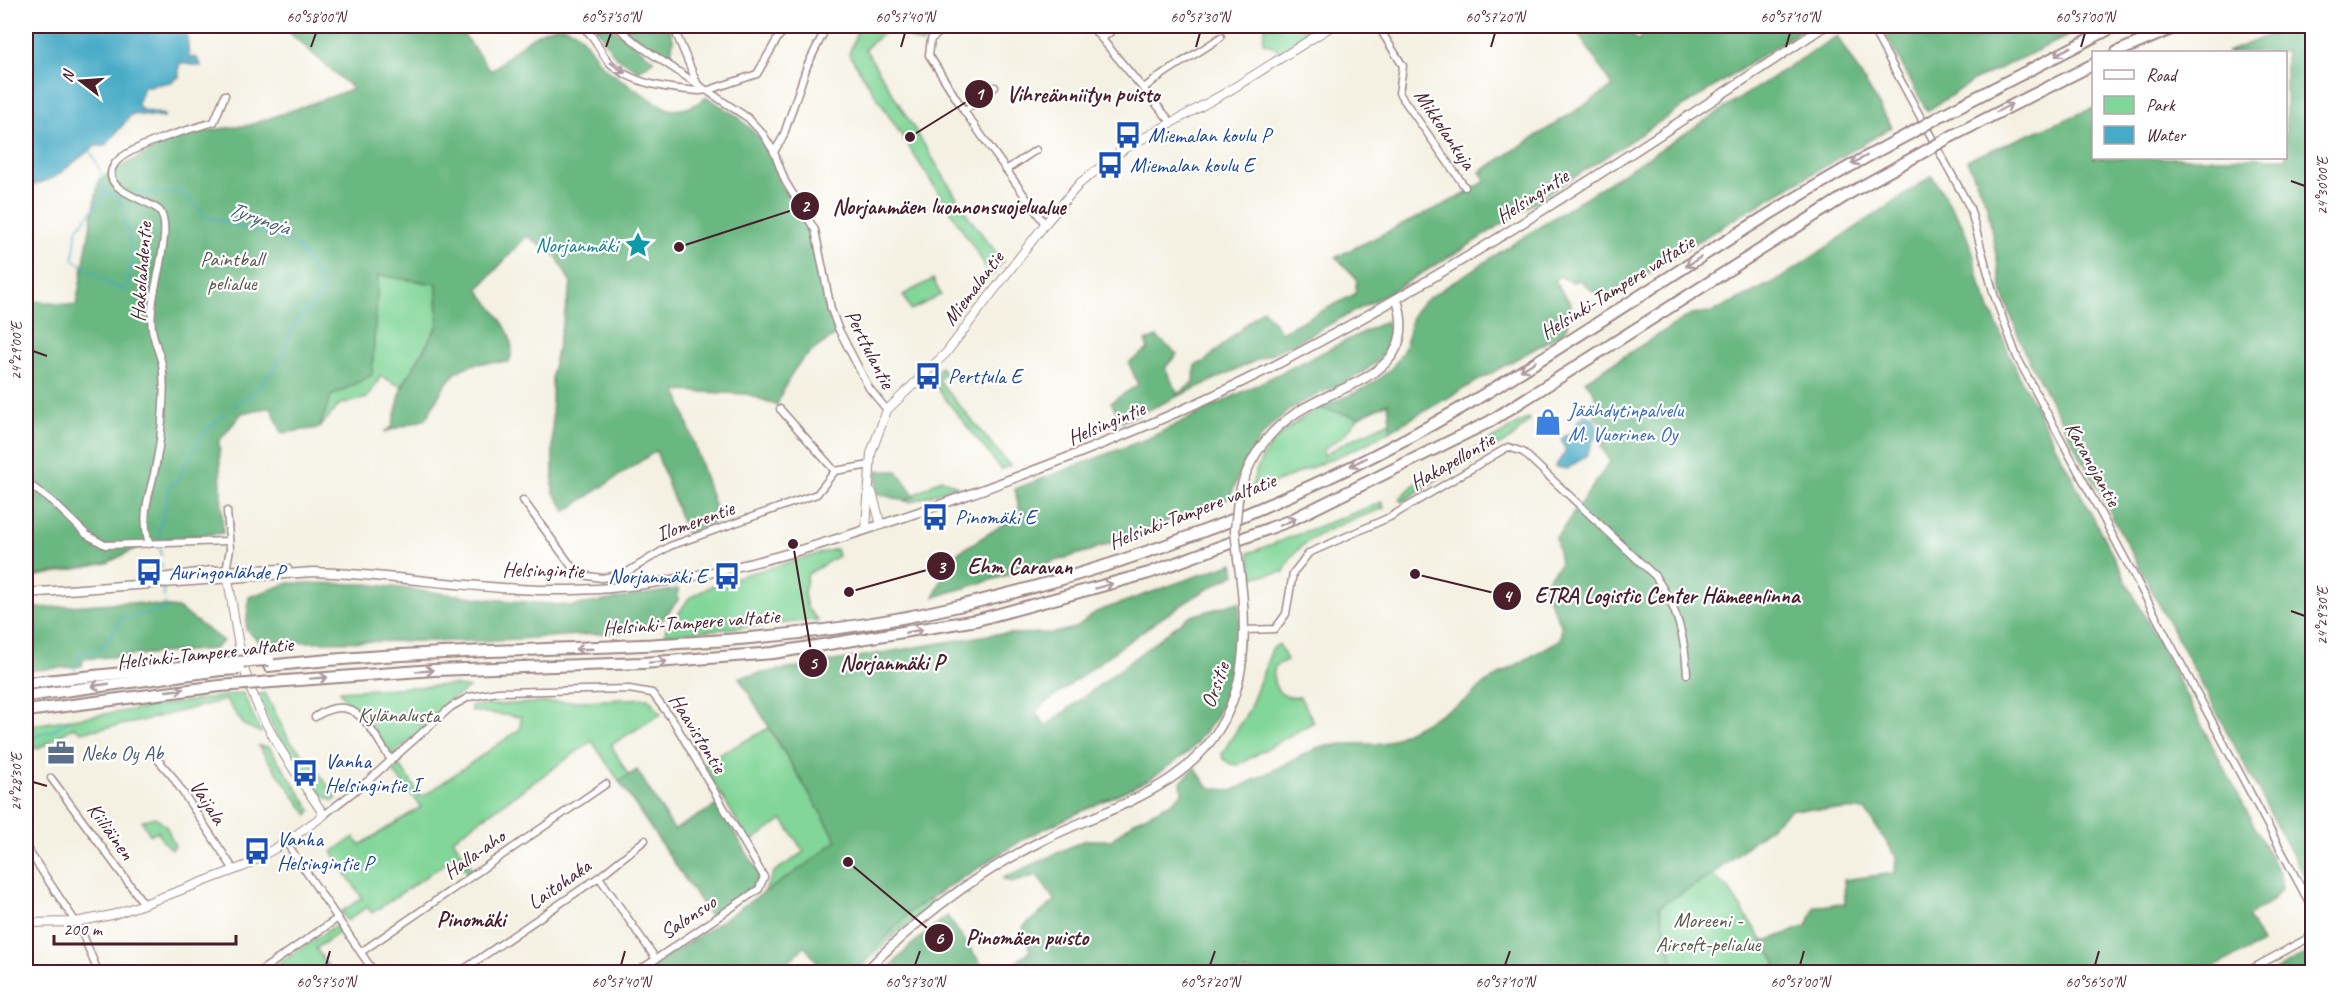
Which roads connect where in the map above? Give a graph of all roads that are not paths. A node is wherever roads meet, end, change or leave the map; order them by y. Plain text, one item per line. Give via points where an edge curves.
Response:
1 (579, 26) edge
2 (616, 26) edge
3 (673, 26) edge
4 (791, 26) edge
5 (827, 26) edge
6 (948, 26) edge
7 (1091, 26) edge
8 (1118, 26) edge
9 (1332, 26) edge
10 (1378, 26) edge
11 (1825, 26) edge
12 (1871, 26) edge
13 (2115, 26) edge
14 (2178, 26) edge
15 (1221, 37) dead end
16 (1103, 38) junction
17 (2119, 51) edge
18 (2092, 65) edge
19 (698, 83) junction
20 (994, 87) dead end
21 (1144, 88) junction
22 (709, 90) junction
23 (225, 95) dead end
24 (964, 111) junction
25 (1171, 122) junction
26 (1036, 150) dead end
27 (774, 152) junction
28 (1006, 170) junction
29 (1465, 187) dead end
30 (1045, 224) junction
31 (1397, 300) junction
32 (780, 409) dead end
33 (887, 410) junction
34 (870, 465) junction
35 (835, 471) junction
36 (26, 482) edge
37 (871, 488) junction
38 (523, 500) dead end
39 (227, 511) dead end
40 (881, 525) junction
41 (867, 529) junction
42 (229, 541) junction
43 (149, 544) junction
44 (231, 573) junction
45 (26, 593) edge
46 (1246, 630) junction
47 (221, 666) junction
48 (1688, 675) dead end
49 (26, 683) edge
50 (26, 696) edge
51 (26, 714) edge
52 (315, 717) dead end
53 (153, 754) dead end
54 (391, 760) junction
55 (51, 778) dead end
56 (606, 784) dead end
57 (324, 815) junction
58 (645, 840) dead end
59 (286, 842) junction
60 (26, 847) edge
61 (234, 870) junction
62 (599, 877) junction
63 (759, 889) joint
64 (144, 904) junction
65 (2313, 908) edge
66 (338, 918) junction
67 (75, 922) junction
68 (26, 923) edge
69 (2313, 936) edge
70 (361, 952) junction
71 (656, 958) junction
72 (98, 972) edge
73 (258, 972) edge
74 (373, 972) edge
75 (460, 972) edge
76 (637, 972) edge
77 (865, 972) edge
78 (2246, 972) edge

1 -> 22 street via 591,34 609,62 624,73 686,90
2 - 19 street, Perttulantie
3 - 19 street
4 - 22 street via 779,36 757,74
5 - 27 street
6 - 24 street via 931,39 929,55
7 - 16 street
8 - 16 street
9 - 25 street, Miemalantie
10 - 29 street, Mikkolankuja via 1403,66 1400,93
11 - 31 main road, Helsingintie via 1775,53 1540,212
12 - 65 street, Karanojantie via 1970,208 1994,295 2017,357
13 -> 47 highway, Helsinki-Tampere valtatie, bridge via 1828,176 1486,393 1414,434 1293,494 1118,560 934,611 820,631 684,644
14 - 17 highway
15 - 21 street
16 - 21 street
51 -> 18 highway, Helsinki-Tampere valtatie, bridge via 55,707 272,681 434,670 643,663 773,652 977,620 1149,573 1289,521 1489,422 1850,193
19 - 22 street, Perttulantie
20 - 24 street
21 - 25 street
22 - 27 street, Perttulantie via 748,118
23 - 43 street, Hakolahdentie via 213,122 178,131 120,159 112,168 118,186 135,200 159,210 164,222 152,327 162,365 164,402 156,466 143,523
24 - 28 street
25 - 30 street, Miemalantie via 1088,175
26 - 28 street
27 - 33 street, Perttulantie via 784,181 815,230 838,328 869,388
28 - 30 street
30 - 33 street, Miemalantie via 946,353
31 - 40 main road, Helsingintie via 1264,371 1153,423 1041,469
31 - 46 main road, Orsitie, bridge via 1403,320 1391,357 1374,373 1281,424 1252,460 1238,499 1235,530
32 - 35 street
33 - 34 street, Miemalantie via 873,445
34 - 35 street
34 - 37 street, Miemalantie
35 - 38 street, Ilomerentie via 817,494 670,546 613,577 575,571
36 - 43 street via 87,535 105,545
37 - 40 street, Miemalantie
37 - 41 street, Miemalantie
39 - 42 street
40 - 41 main road, Helsingintie
41 - 44 main road, Helsingintie via 694,576 607,588 523,590 355,573
42 - 43 street
42 - 44 street
44 - 45 main road, Helsingintie
44 - 57 street via 242,660 252,694 271,733
46 - 48 street, Hakapellontie via 1275,629 1282,622 1293,573 1309,553 1390,517 1502,449 1515,448 1655,576 1683,628
46 - 77 main road, Orsitie via 1243,665 1232,702 1189,763 1152,789 1044,840 977,878 912,927
47 - 49 highway
47 -> 50 highway, Helsinki-Tampere valtatie
52 - 54 street via 334,707 348,707 362,716
53 - 61 street, Vaijala
54 - 57 street
54 - 63 street, Haavistontie via 469,697 498,692 629,689 652,693 662,703 762,869 764,877
55 - 64 street, Kiiliäinen
56 - 70 street, Halla-aho
57 - 59 street
58 - 62 street, Laitohaka
59 - 61 street
59 - 66 street
60 - 67 street
61 - 64 street
62 - 71 street
62 - 75 street, Laitohaka
63 - 71 street, Salonsuo
64 - 67 street
66 - 70 street
66 - 73 street
67 - 68 street
67 - 72 street
69 - 78 street
70 - 74 street
71 - 76 street, Salonsuo

